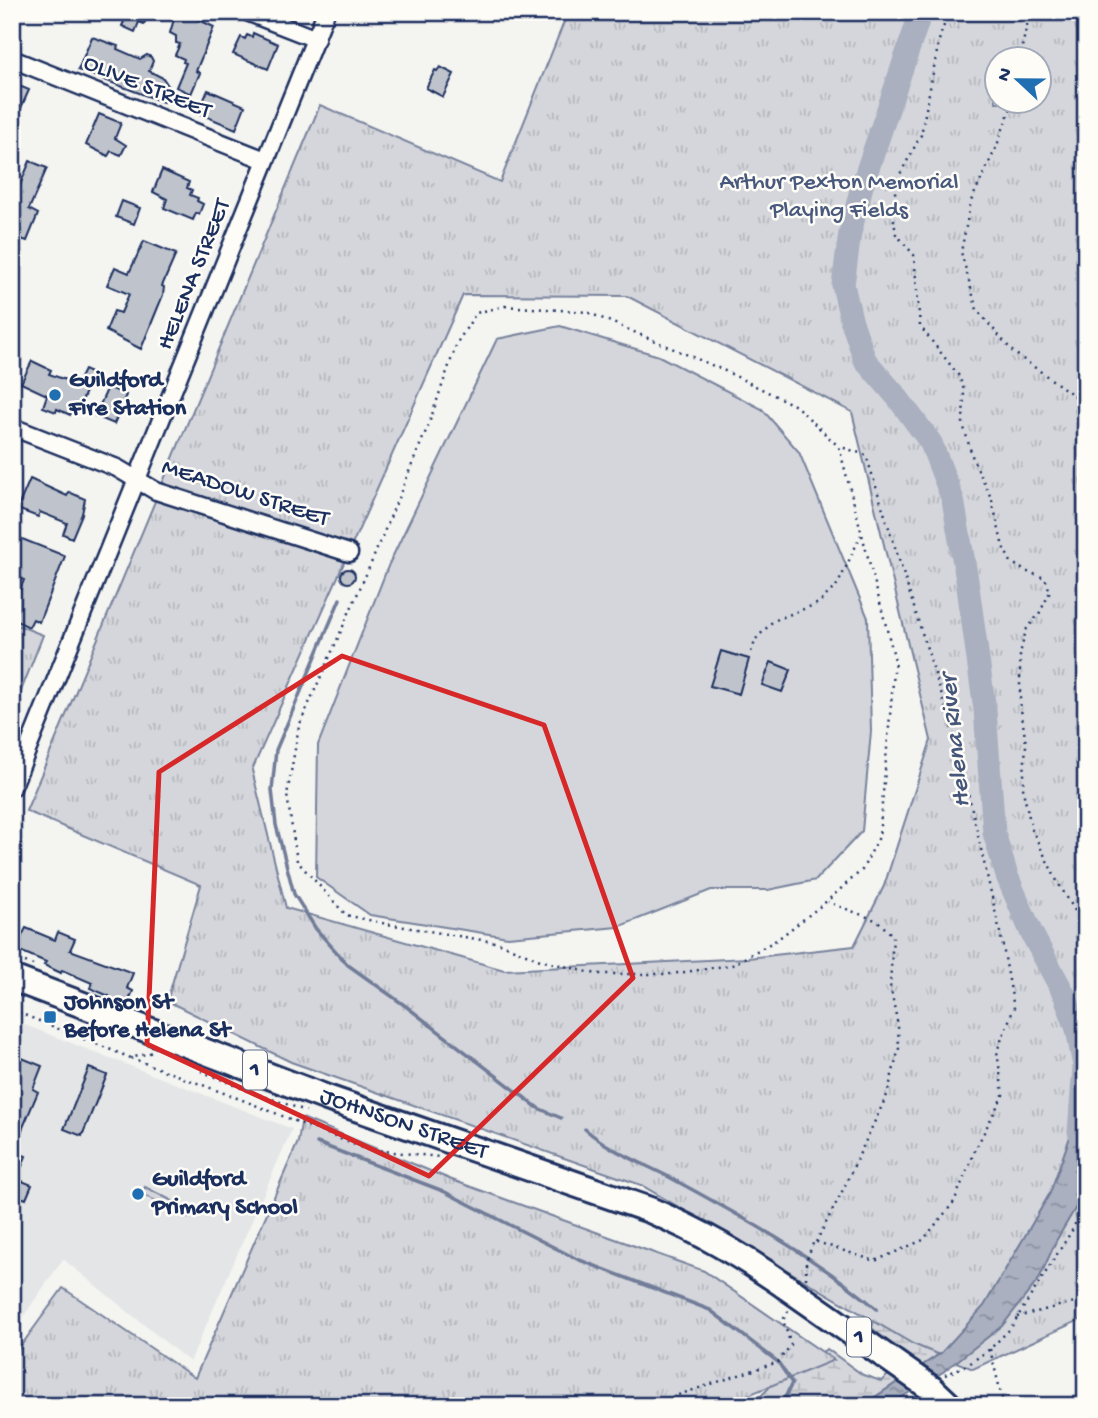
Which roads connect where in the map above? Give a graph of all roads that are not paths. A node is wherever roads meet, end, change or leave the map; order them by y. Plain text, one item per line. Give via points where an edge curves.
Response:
1 (247, 12) edge
2 (327, 12) edge
3 (316, 39) junction
4 (12, 59) edge
5 (265, 160) junction
6 (12, 427) edge
7 (138, 480) junction
8 (349, 553) dead end
9 (12, 788) edge
10 (12, 978) edge
11 (942, 1390) edge

1 - 3 street
2 - 3 street, HELENA STREET
3 - 5 street, HELENA STREET
4 - 5 street, OLIVE STREET
5 - 7 street, HELENA STREET
6 - 7 street, MEADOW STREET
7 - 8 street, MEADOW STREET via 156,491
7 - 9 street, HELENA STREET
10 - 11 highway, JOHNSON STREET / 1, bridge via 327,1098 696,1230 795,1290

